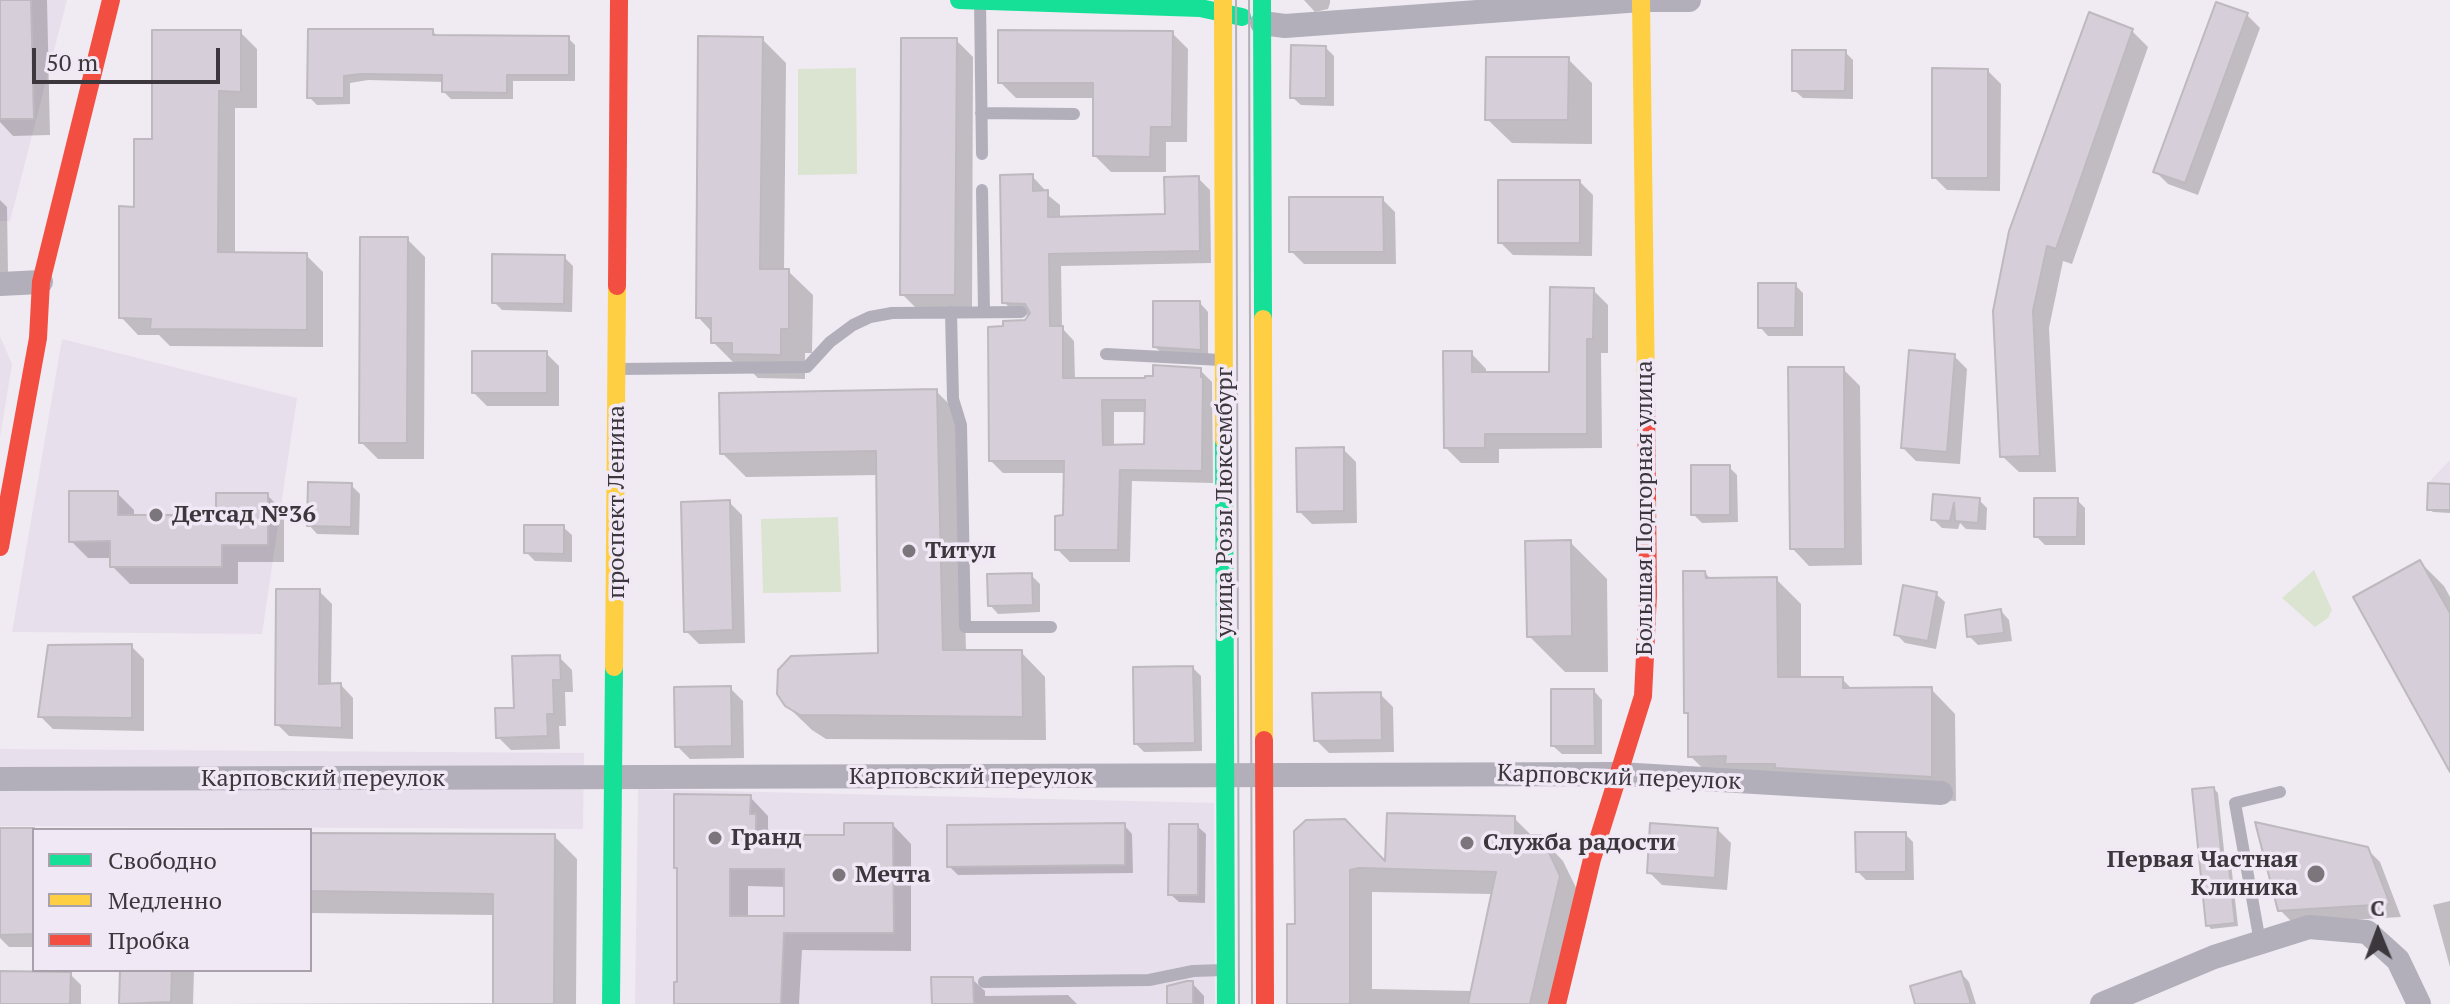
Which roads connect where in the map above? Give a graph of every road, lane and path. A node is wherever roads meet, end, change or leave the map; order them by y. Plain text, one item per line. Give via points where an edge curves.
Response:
1 (111, 0) edge
2 (619, 0) edge
3 (959, 0) edge
4 (1641, 0) edge
5 (1689, 0) edge
6 (980, 1) edge
7 (1223, 6) edge
8 (1262, 11) edge
9 (981, 113) junction
10 (1074, 114) dead end
11 (982, 154) dead end
12 (982, 190) dead end
13 (41, 282) junction
14 (0, 284) edge
15 (951, 312) junction
16 (984, 312) junction
17 (1021, 312) dead end
18 (1106, 354) dead end
19 (1224, 360) junction
20 (617, 369) junction
21 (0, 547) edge
22 (1051, 627) dead end
23 (1619, 774) junction
24 (1225, 775) junction
25 (1264, 776) junction
26 (0, 779) edge
27 (615, 779) junction
28 (2280, 792) dead end
29 (1941, 793) dead end
30 (2260, 942) junction
31 (1226, 970) junction
32 (984, 982) dead end
33 (611, 1004) edge
34 (1226, 1004) edge
35 (1265, 1004) edge
36 (1557, 1004) edge
37 (2102, 1004) edge
38 (2419, 1004) edge

1 - 13 main road
2 - 20 main road, проспект Ленина
3 - 6 main road
4 - 5 street
4 - 8 street via 1285,26
4 - 23 main road, Большая Подгорная улица via 1648,595 1643,696
6 - 7 main road
6 - 9 lane
7 - 8 main road
7 - 19 main road, улица Розы Люксембург
8 - 25 main road, улица Розы Люксембург
9 - 10 lane
9 - 11 lane
12 - 16 lane
13 - 14 street
13 - 21 main road via 38,338
15 - 16 lane
15 - 20 lane via 870,317 830,342 807,367
15 - 22 lane via 953,399 961,425 965,627
16 - 17 lane
18 - 19 lane
19 - 24 main road, улица Розы Люксембург
20 - 27 main road, проспект Ленина
23 - 25 street, Карповский переулок
23 - 29 street, Карповский переулок
23 - 36 main road, Большая Подгорная улица
24 - 25 street, Карповский переулок
24 - 27 street, Карповский переулок
24 - 31 main road, улица Розы Люксембург
25 - 35 main road, улица Розы Люксембург
26 - 27 street, Карповский переулок
27 - 33 main road, проспект Ленина
28 - 30 lane via 2235,803
30 - 37 street
30 - 38 street via 2309,927 2367,932 2398,960
31 - 32 lane via 1149,980
31 - 34 main road, улица Розы Люксембург

